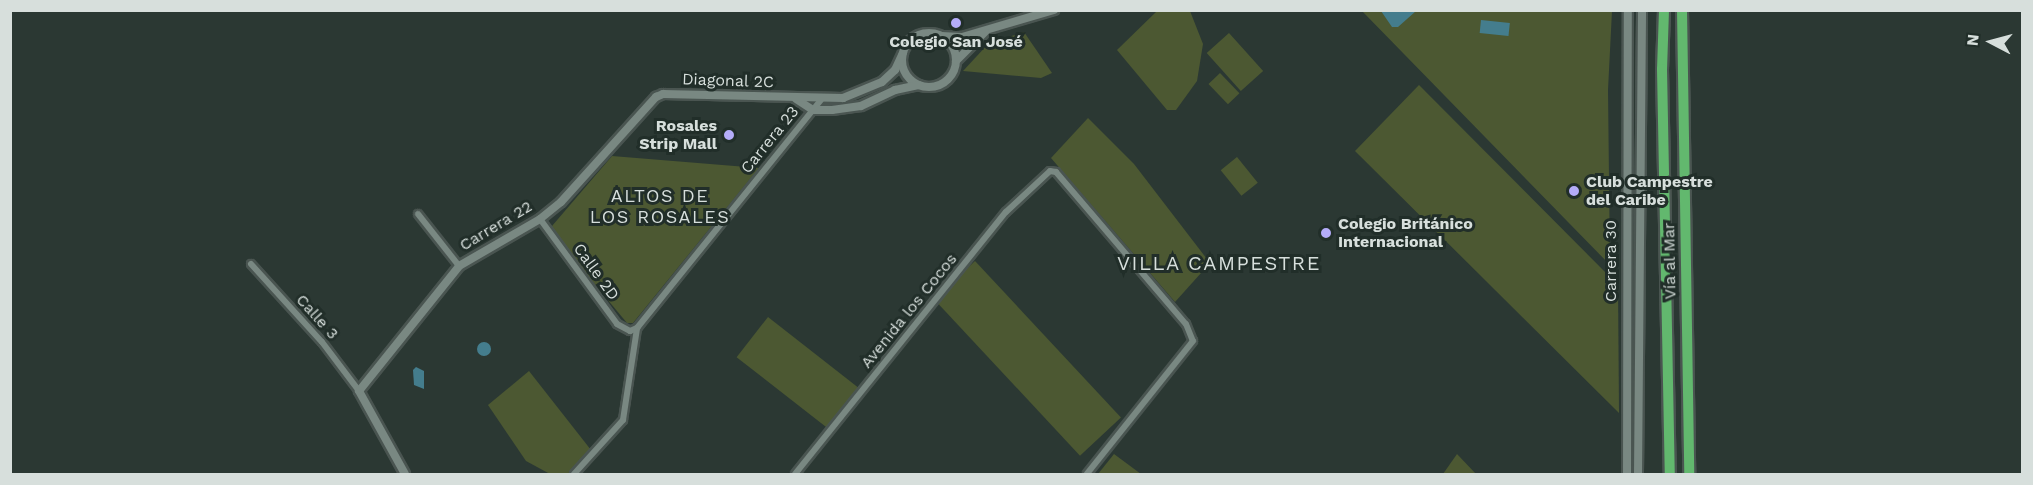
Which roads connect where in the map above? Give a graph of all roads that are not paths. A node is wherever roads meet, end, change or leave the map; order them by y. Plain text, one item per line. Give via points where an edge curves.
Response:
1 (1054, 10) edge
2 (1628, 10) edge
3 (1642, 10) edge
4 (1664, 10) edge
5 (1682, 10) edge
6 (986, 32) junction
7 (941, 36) junction
8 (903, 53) junction
9 (956, 61) junction
10 (918, 86) junction
11 (658, 95) joint
12 (796, 99) junction
13 (821, 100) junction
14 (813, 110) junction
15 (417, 214) dead end
16 (540, 219) junction
17 (251, 264) dead end
18 (459, 266) junction
19 (637, 328) junction
20 (360, 391) junction
21 (405, 474) edge
22 (574, 474) edge
23 (795, 474) edge
24 (1087, 474) edge
25 (1627, 474) edge
26 (1638, 474) edge
27 (1670, 474) edge
28 (1689, 474) edge

1 - 6 street
2 - 25 street, Carrera 30
3 - 26 street, Carrera 30
4 - 27 highway, Vía al Mar
5 - 28 highway, Vía al Mar
6 - 7 street via 962,38
6 - 9 street
7 - 8 street via 922,34
7 - 9 street via 952,46
8 - 10 street via 906,76
8 - 13 street, Carrera 23 via 895,70 872,88 855,96
9 - 10 street via 944,83
10 - 14 street, Carrera 23 via 896,90 861,106
11 - 12 street, Diagonal 2C
11 - 16 street, Carrera 22 via 561,202
12 - 13 street, Diagonal 2C
12 - 14 street, Diagonal 2C
13 - 14 street, Carrera 23
14 - 19 street, Carrera 23
15 - 18 street
16 - 18 street, Carrera 22
16 - 19 street, Calle 2D via 617,324 630,331
17 - 20 street, Calle 3 via 322,342
18 - 20 street, Carrera 22
19 - 22 street via 623,420
20 - 21 street
23 - 24 street, Avenida los Cocos via 1006,212 1050,171 1056,172 1186,324 1193,341

